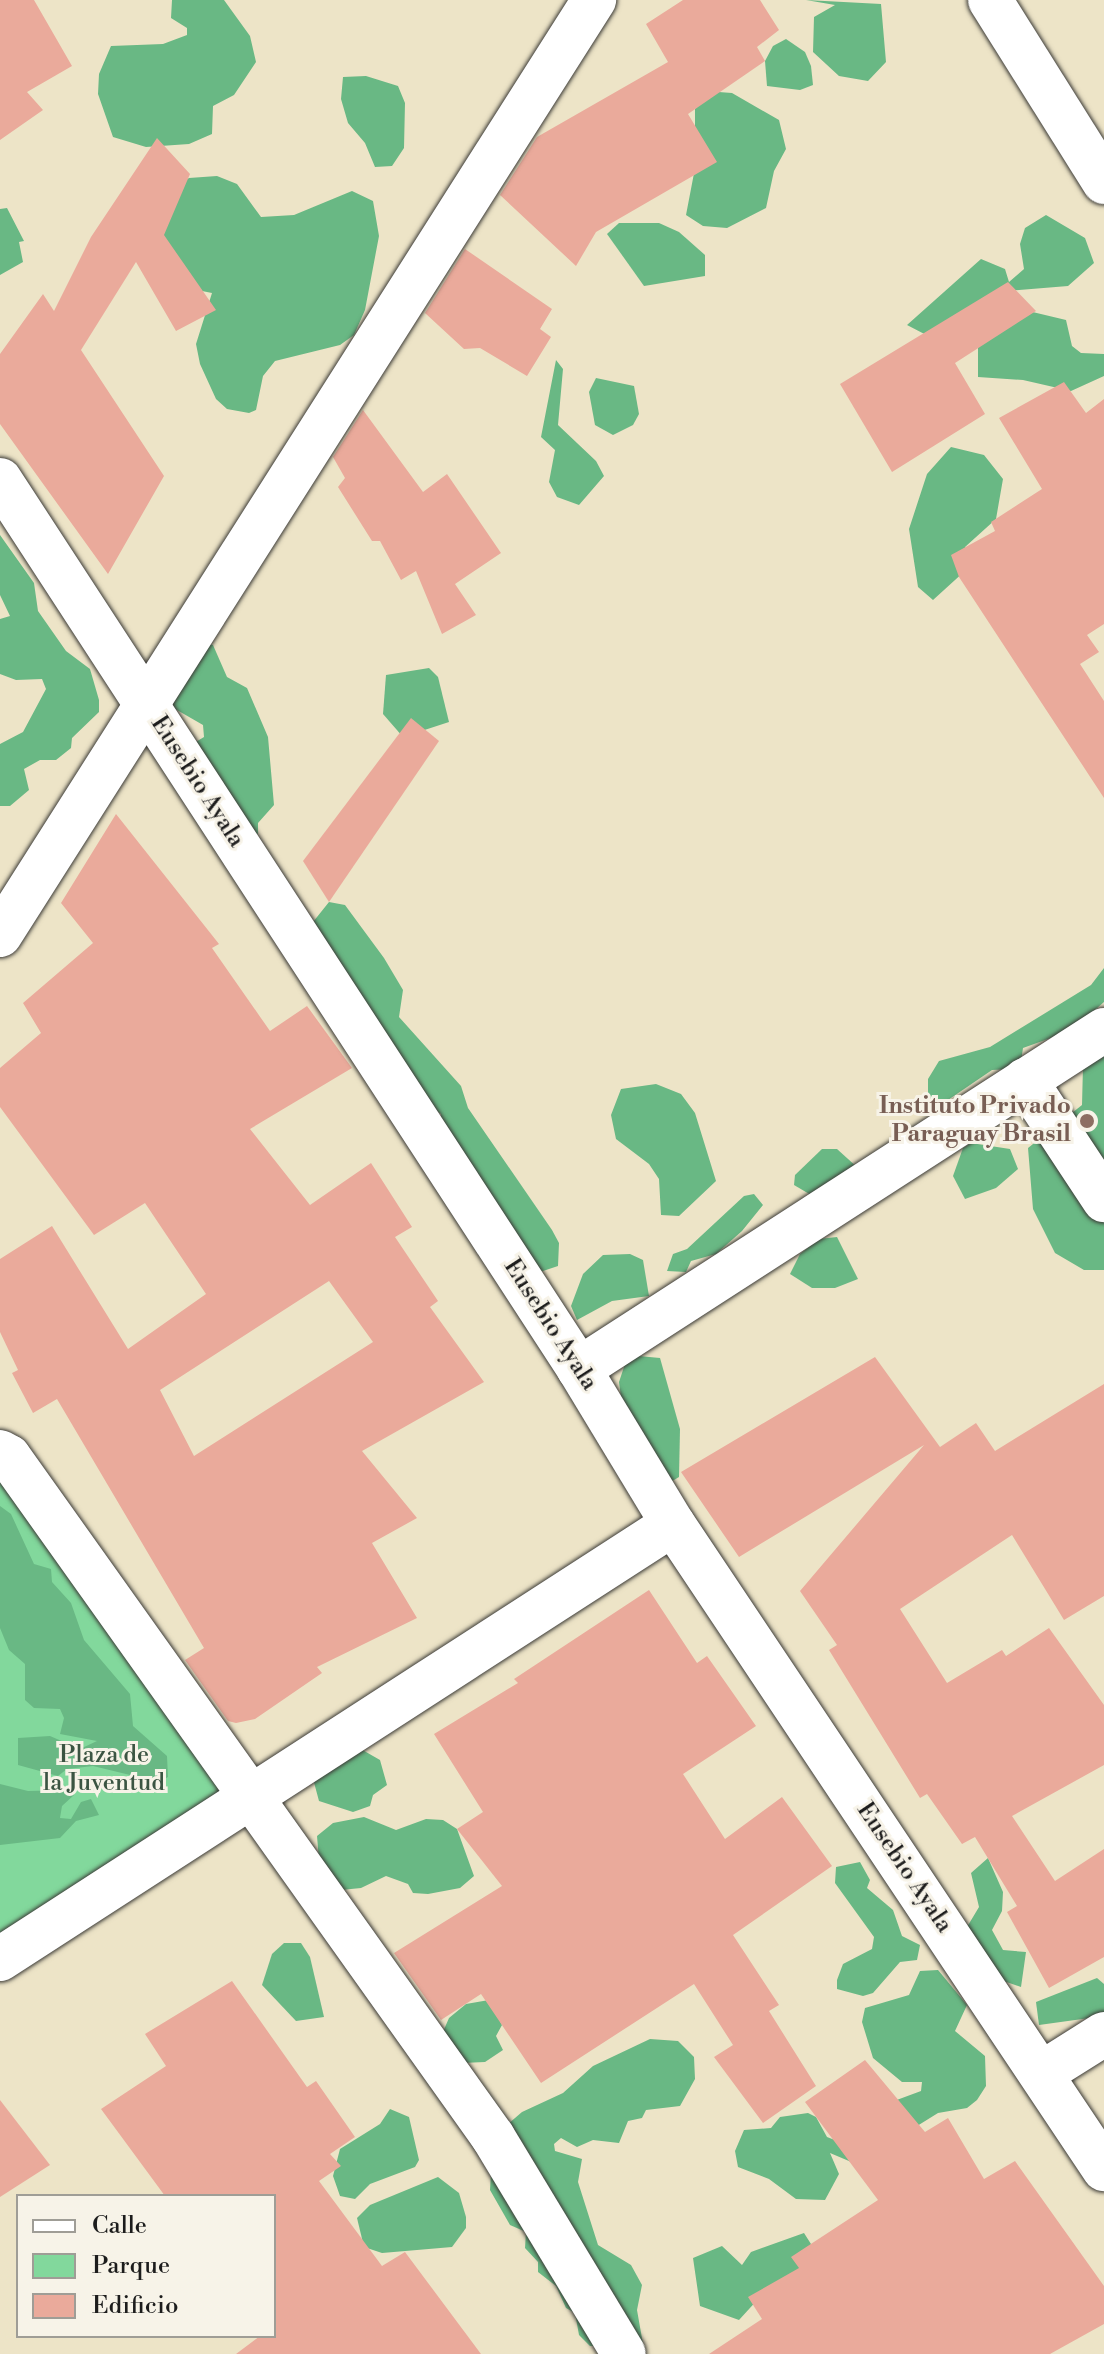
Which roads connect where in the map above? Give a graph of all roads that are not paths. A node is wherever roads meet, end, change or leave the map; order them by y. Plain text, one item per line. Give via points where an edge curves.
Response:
1 (594, 0) edge
2 (1009, 7) edge
3 (1104, 182) edge
4 (0, 480) edge
5 (147, 705) junction
6 (0, 935) edge
7 (1104, 1030) edge
8 (1025, 1080) junction
9 (1104, 1200) edge
10 (579, 1369) junction
11 (0, 1452) edge
12 (673, 1524) junction
13 (250, 1798) junction
14 (0, 1959) edge
15 (1104, 2034) edge
16 (1042, 2073) junction
17 (1104, 2169) edge
18 (624, 2354) edge

1 - 5 street
2 - 3 street
4 - 5 street, Eusebio Ayala
5 - 6 street
5 - 10 street, Eusebio Ayala
7 - 8 street
8 - 9 street
8 - 10 street
10 - 12 street, Eusebio Ayala
11 - 13 street via 9,1457
12 - 13 street
12 - 16 street, Eusebio Ayala
13 - 14 street
13 - 18 street via 493,2137
15 - 16 street
16 - 17 street, Eusebio Ayala

